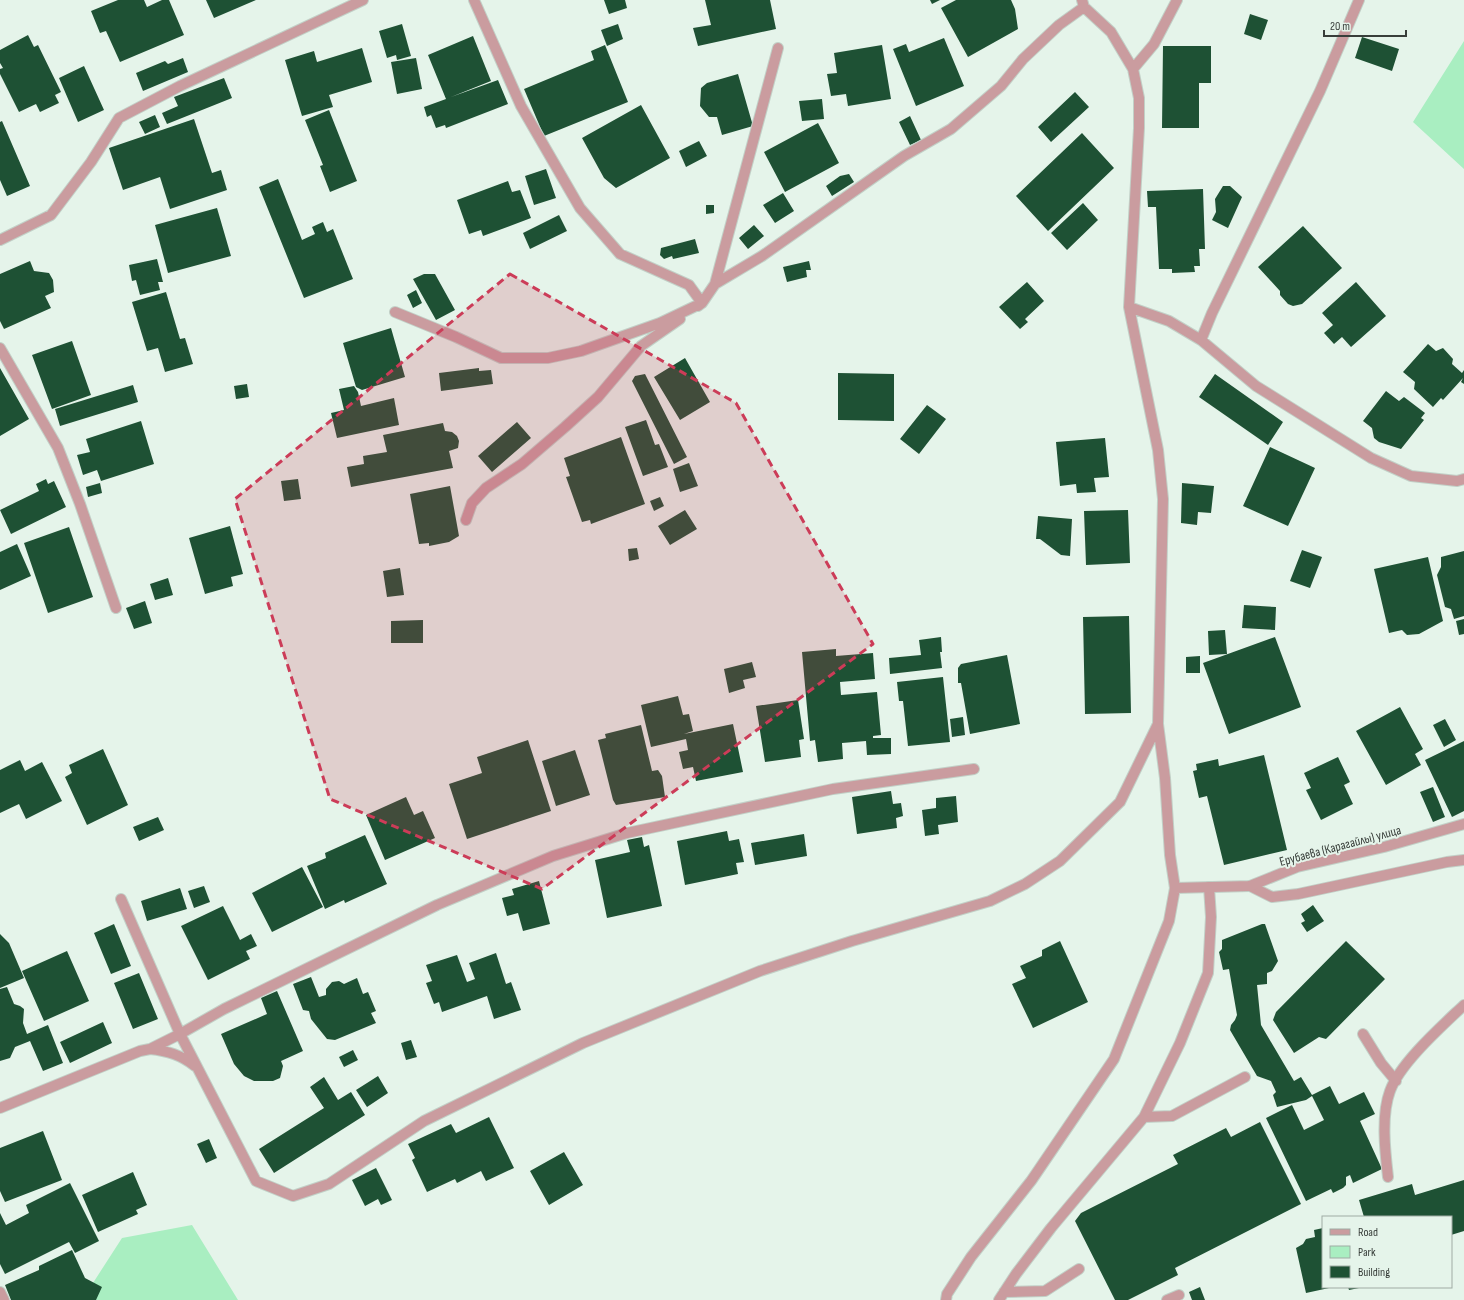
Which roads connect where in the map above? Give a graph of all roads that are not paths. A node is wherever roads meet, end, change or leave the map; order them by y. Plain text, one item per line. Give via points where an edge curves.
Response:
1 (363, 0) edge
2 (474, 0) edge
3 (1177, 0) edge
4 (1360, 0) edge
5 (1083, 3) edge
6 (778, 48) dead end
7 (1133, 69) junction
8 (0, 240) edge
9 (715, 284) junction
10 (702, 303) junction
11 (1129, 307) junction
12 (395, 312) dead end
13 (1201, 340) junction
14 (0, 348) edge
15 (1464, 479) edge
16 (466, 520) dead end
17 (116, 608) dead end
18 (1158, 724) junction
19 (974, 768) dead end
20 (1464, 824) edge
21 (1464, 860) edge
22 (1250, 886) junction
23 (1209, 887) junction
24 (1175, 888) junction
25 (121, 899) dead end
26 (1464, 1005) edge
27 (180, 1034) junction
28 (1363, 1034) dead end
29 (150, 1049) junction
30 (198, 1068) junction
31 (1245, 1077) dead end
32 (1396, 1081) junction
33 (0, 1108) edge
34 (1144, 1117) junction
35 (1388, 1177) dead end
36 (1079, 1269) dead end
37 (0, 1292) edge
38 (1002, 1296) edge
39 (1179, 1296) dead end
40 (4, 1300) edge
41 (946, 1300) edge
42 (1167, 1300) edge

1 - 8 street via 180,86 119,118 91,162 51,215
2 - 10 street via 521,106 580,208 620,254 689,285
3 - 7 street via 1154,44
4 - 13 street via 1320,91
5 - 7 street via 1112,32
5 - 9 street via 1023,59 1001,86 951,129 904,156 762,256
6 - 9 street
7 - 11 street via 1139,98 1139,128
9 - 10 street
10 - 12 street via 660,323 581,351 548,358 502,358
10 - 16 street via 641,346 598,397 522,464 486,488 472,504
11 - 13 street via 1169,321
11 - 18 street via 1158,450 1163,499
13 - 15 street via 1256,386 1371,458 1411,476 1457,482
14 - 17 street via 58,448
18 - 24 street
18 - 30 street via 1120,802 1060,861 1025,884 990,901 760,971 583,1043 424,1121 329,1184 293,1196 256,1181
19 - 27 street via 833,789 627,833 553,856 437,904 224,1009
20 - 22 street, Ерубаева (Карагайлы) улица via 1297,868
21 - 22 street via 1298,894 1272,897
22 - 23 street, Ерубаева (Карагайлы) улица
23 - 24 street, Ерубаева (Карагайлы) улица
23 - 34 street via 1211,917 1208,973 1180,1043
24 - 41 street via 1169,921 1114,1059 1031,1181 971,1257
25 - 27 street
26 - 32 street via 1416,1054
27 - 29 street
27 - 30 street
28 - 32 street
29 - 30 street via 168,1051 184,1057
29 - 33 street
31 - 34 street via 1172,1116
32 - 35 street via 1390,1091 1384,1125
34 - 38 street via 1051,1228
36 - 38 street via 1046,1291
37 - 40 street
39 - 42 street

